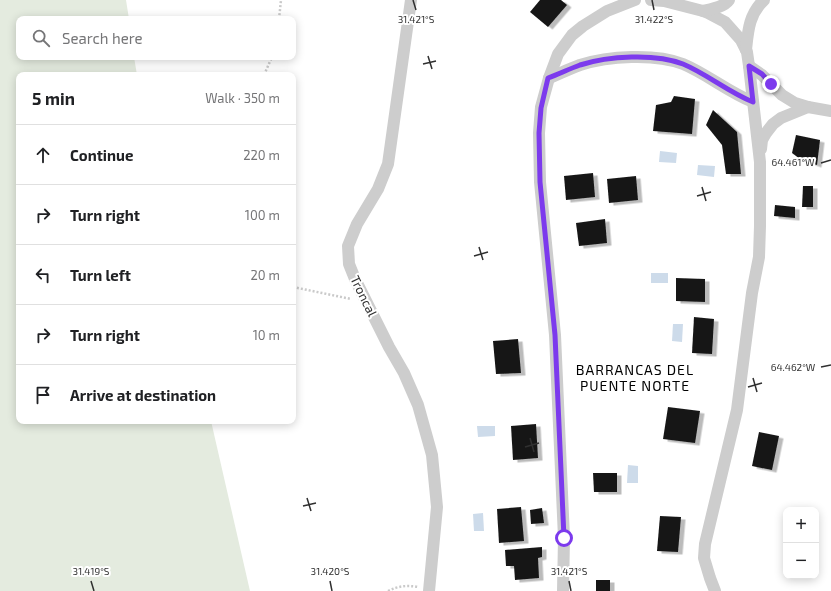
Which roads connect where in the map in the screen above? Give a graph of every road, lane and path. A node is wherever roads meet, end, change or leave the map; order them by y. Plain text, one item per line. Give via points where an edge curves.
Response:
1 (281, 0) edge
2 (411, 0) edge
3 (636, 0) edge
4 (651, 0) edge
5 (764, 0) edge
6 (728, 2) edge
7 (703, 11) junction
8 (279, 16) edge
9 (751, 19) junction
10 (729, 26) junction
11 (746, 50) junction
12 (271, 60) edge
13 (749, 66) junction
14 (265, 72) edge
15 (548, 78) junction
16 (753, 102) junction
17 (808, 107) junction
18 (831, 111) edge
19 (760, 162) junction
20 (296, 288) edge
21 (367, 302) junction
22 (429, 590) edge
23 (388, 591) edge
24 (563, 591) edge
25 (715, 591) edge

1 - 8 path
2 - 21 street, Troncal via 388,164 348,246 349,264
3 - 15 street via 606,11 572,35 558,54
4 - 7 street
5 - 9 street
6 - 7 street
6 - 10 street via 725,9
7 - 10 street
9 - 10 street via 739,26
9 - 11 street
10 - 11 street via 742,40
11 - 13 street
12 - 14 path
13 - 16 street
13 - 17 street via 762,74 782,94 795,103
15 - 16 street via 581,65 606,59 662,58 682,64
15 - 24 street via 541,108 539,133 540,182 555,335 564,538
16 - 19 street
17 - 18 street
17 - 19 street via 773,124 762,140
19 - 25 street via 759,256 737,410 705,544 704,558
20 - 21 path
21 - 22 street, Troncal via 418,405 432,455 437,507
22 - 23 path via 409,586

